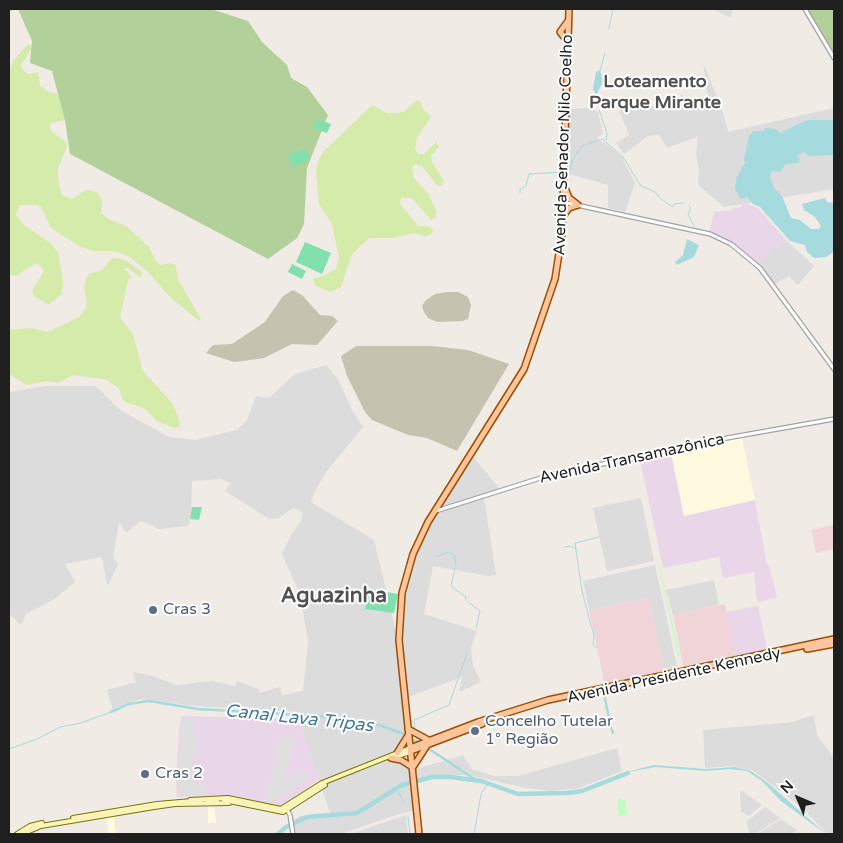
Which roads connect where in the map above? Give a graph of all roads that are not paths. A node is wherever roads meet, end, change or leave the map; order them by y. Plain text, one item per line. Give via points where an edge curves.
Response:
1 (569, 9) edge
2 (805, 9) edge
3 (834, 58) edge
4 (564, 182) junction
5 (563, 202) junction
6 (578, 204) junction
7 (563, 217) junction
8 (834, 369) edge
9 (834, 419) edge
10 (434, 512) junction
11 (834, 639) edge
12 (834, 644) edge
13 (456, 731) junction
14 (408, 733) junction
15 (424, 744) junction
16 (410, 750) junction
17 (397, 753) junction
18 (391, 758) junction
19 (413, 771) junction
20 (286, 809) junction
21 (17, 834) edge
22 (22, 834) edge
23 (293, 834) edge
24 (419, 834) edge

1 - 4 main road, Avenida Senador Nilo Coelho
2 - 3 street
4 - 5 main road, Avenida Senador Nilo Coelho
4 - 6 main road via 567,195
5 - 6 street
5 - 7 main road, Avenida Senador Nilo Coelho
6 - 7 main road via 569,208
6 - 8 street via 710,234 736,247 760,268
7 - 10 main road, Avenida Senador Nilo Coelho via 555,279 529,358
9 - 10 street, Avenida Transamazônica via 550,475
10 - 14 main road, Avenida Senador Nilo Coelho via 413,554 401,598 399,632
11 - 13 main road, Avenida Presidente Kennedy via 574,694 519,708
12 - 13 main road, Avenida Presidente Kennedy via 550,702
13 - 15 main road, Avenida Presidente Kennedy
13 - 15 main road, Avenida Presidente Kennedy
14 - 15 main road
14 - 16 main road, Avenida Senador Nilo Coelho
14 - 17 main road
15 - 16 main road, Avenida Presidente Kennedy
15 - 19 main road
16 - 17 main road, Avenida Presidente Kennedy
16 - 18 main road, Avenida Presidente Kennedy
16 - 19 main road, Avenida Senador Nilo Coelho
17 - 20 main road, Avenida Presidente Kennedy via 322,784
18 - 19 main road via 401,760
18 - 20 main road, Avenida Presidente Kennedy via 323,786
19 - 24 main road, Avenida Senador Nilo Coelho
20 - 21 main road via 228,798 190,800 36,824
20 - 22 main road via 277,812 236,802 175,804 41,826
20 - 23 street

